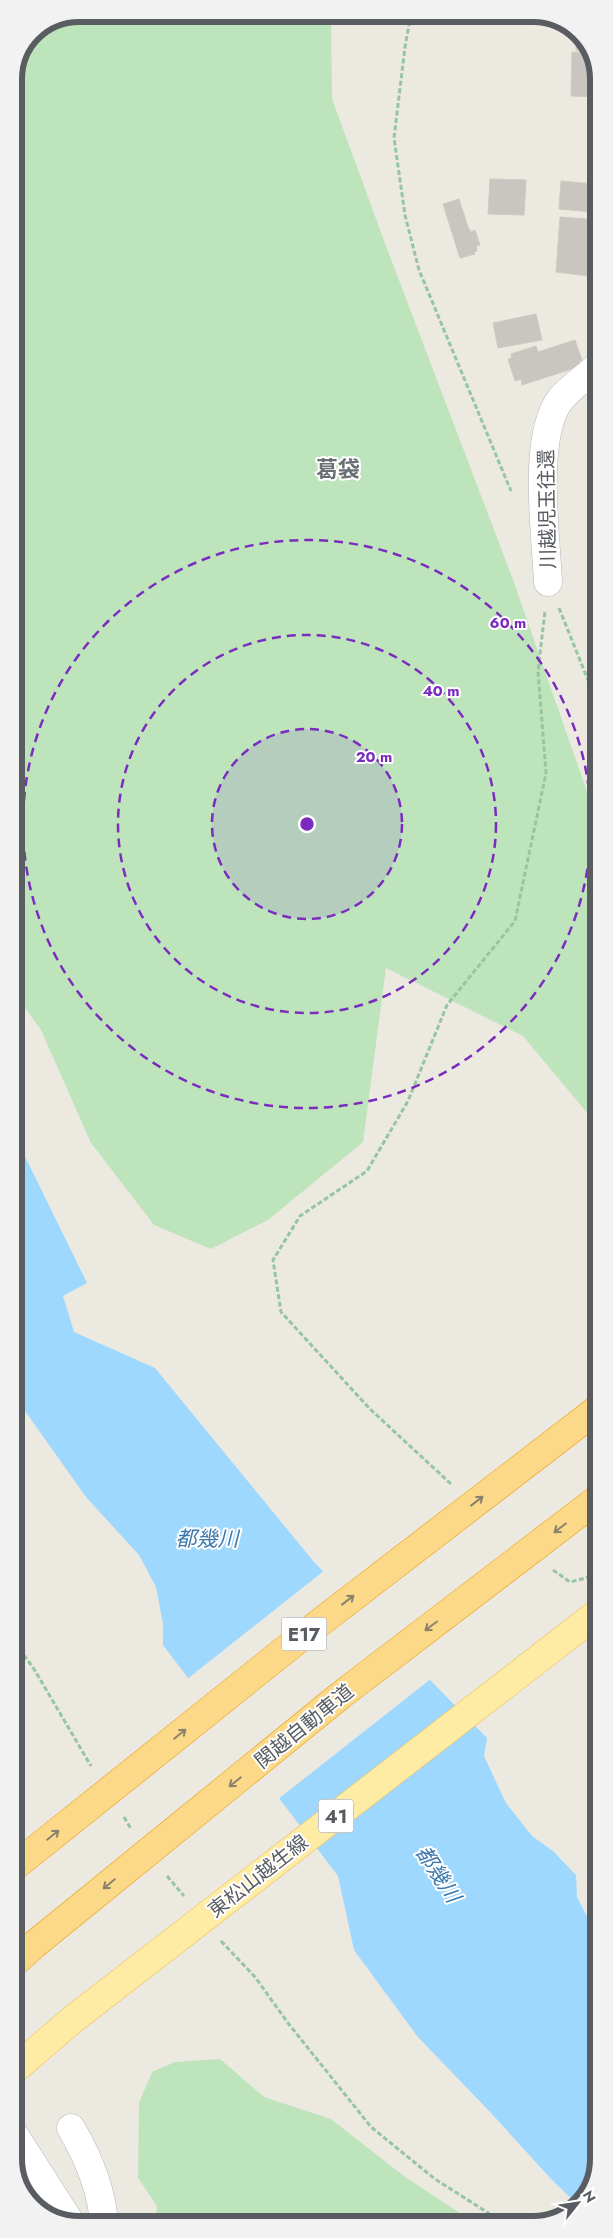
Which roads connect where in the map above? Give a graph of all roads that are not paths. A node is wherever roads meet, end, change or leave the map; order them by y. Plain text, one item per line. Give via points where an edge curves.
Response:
1 (590, 373) edge
2 (548, 582) road end
3 (590, 1415) edge
4 (590, 1505) edge
5 (590, 1619) edge
6 (22, 1860) edge
7 (22, 1956) edge
8 (22, 2063) edge
9 (71, 2128) dead end
10 (22, 2147) edge
11 (64, 2213) edge
12 (103, 2215) edge

1 - 2 street, 川越児玉往還 via 560,400 546,434 543,459
6 -> 3 highway, E17, bridge via 305,1634
4 -> 7 highway, 関越自動車道, bridge via 341,1695
5 - 8 main road, 東松山越生線 / 41, bridge via 72,2020
9 - 12 street via 88,2158
10 - 11 street

